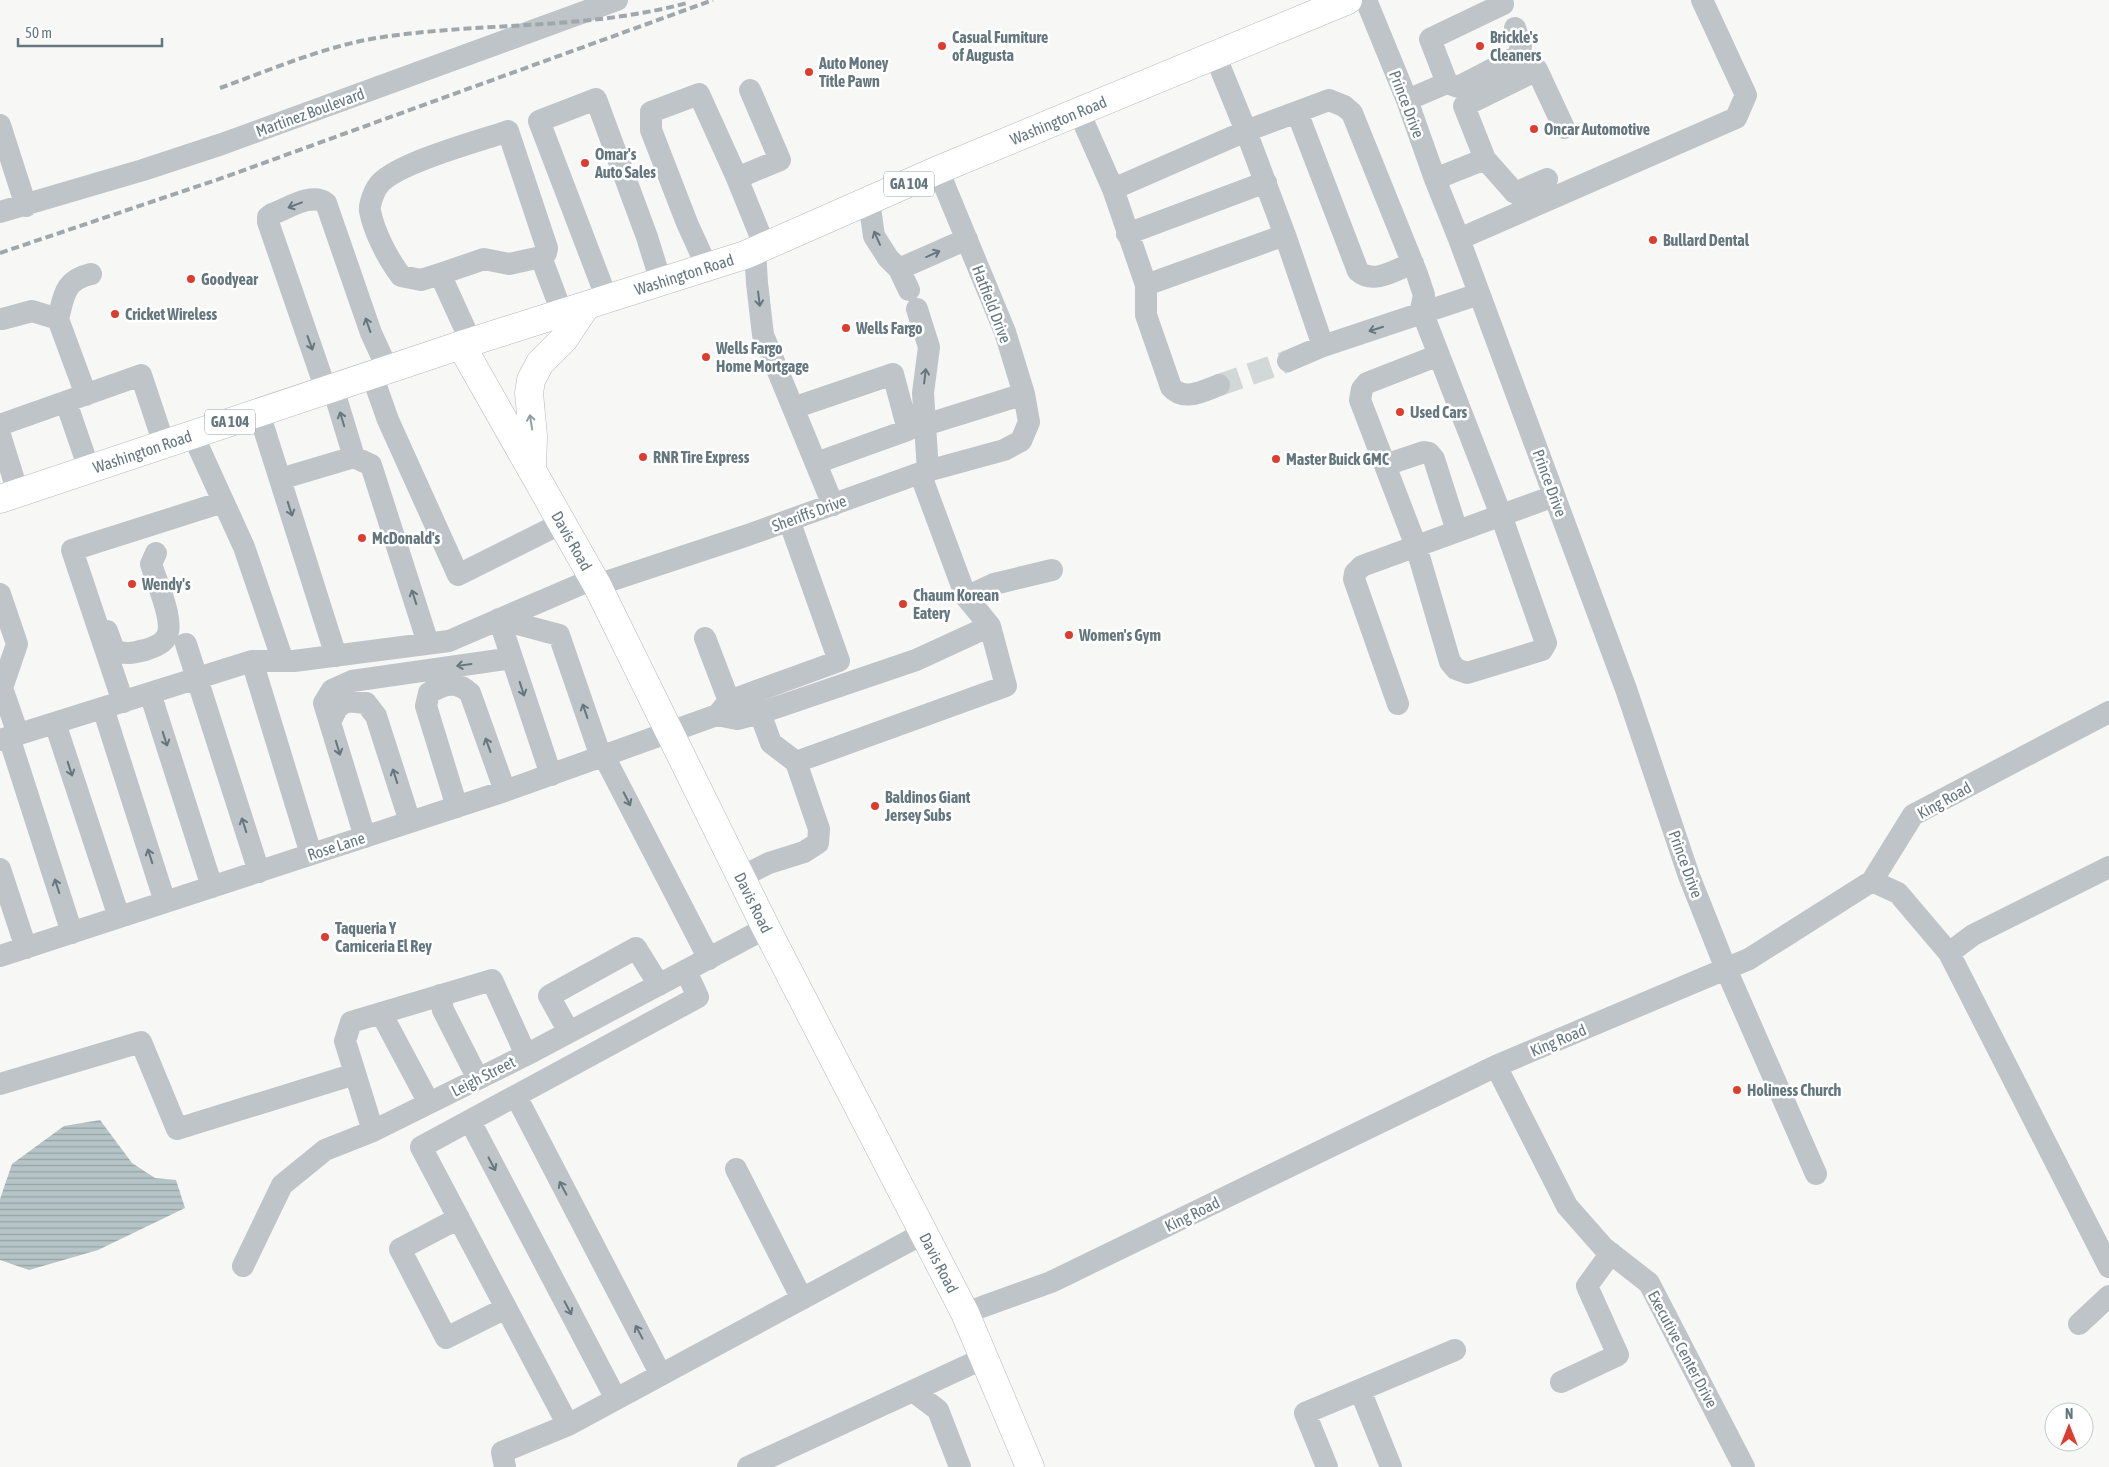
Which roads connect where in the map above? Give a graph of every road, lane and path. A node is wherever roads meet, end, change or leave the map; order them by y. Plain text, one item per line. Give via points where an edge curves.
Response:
1 (617, 0) edge
2 (1348, 0) edge
3 (1366, 0) edge
4 (1702, 0) edge
5 (1507, 12) edge
6 (1215, 55) junction
7 (1446, 83) junction
8 (750, 90) dead end
9 (1407, 100) junction
10 (1079, 112) junction
11 (1297, 112) junction
12 (0, 124) edge
13 (1564, 128) dead end
14 (1246, 132) junction
15 (1485, 159) junction
16 (938, 170) junction
17 (737, 178) junction
18 (1435, 179) junction
19 (1547, 179) dead end
20 (1266, 182) junction
21 (1113, 189) junction
22 (869, 201) junction
23 (26, 206) junction
24 (0, 212) edge
25 (1128, 234) junction
26 (1285, 235) junction
27 (967, 239) junction
28 (1459, 239) junction
29 (760, 249) junction
30 (541, 257) junction
31 (1413, 263) junction
32 (707, 267) junction
33 (899, 269) junction
34 (91, 274) dead end
35 (440, 274) junction
36 (661, 282) junction
37 (1146, 285) junction
38 (1479, 294) junction
39 (585, 306) junction
40 (1423, 314) junction
41 (2, 319) dead end
42 (58, 319) junction
43 (466, 344) junction
44 (1323, 346) junction
45 (1439, 355) junction
46 (1288, 361) tunnel mouth
47 (380, 372) junction
48 (1219, 385) tunnel mouth
49 (330, 389) junction
50 (1024, 394) junction
51 (76, 399) junction
52 (794, 408) junction
53 (259, 412) junction
54 (0, 425) edge
55 (925, 425) junction
56 (193, 435) junction
57 (0, 436) edge
58 (1021, 441) joint
59 (164, 444) junction
60 (354, 456) junction
61 (816, 463) junction
62 (1385, 465) junction
63 (89, 469) junction
64 (532, 470) junction
65 (924, 472) junction
66 (280, 478) junction
67 (9, 496) edge
68 (1554, 496) junction
69 (223, 502) junction
70 (833, 505) junction
71 (1501, 515) junction
72 (789, 520) junction
73 (562, 523) junction
74 (147, 526) junction
75 (1458, 531) junction
76 (1416, 546) junction
77 (156, 553) junction
78 (74, 558) junction
79 (1052, 570) dead end
80 (595, 582) junction
81 (0, 594) edge
82 (966, 597) junction
83 (499, 619) junction
84 (990, 626) junction
85 (705, 638) dead end
86 (186, 644) junction
87 (428, 644) junction
88 (336, 656) junction
89 (512, 658) junction
90 (252, 661) junction
91 (283, 661) junction
92 (112, 669) junction
93 (197, 678) junction
94 (150, 693) junction
95 (1398, 704) dead end
96 (113, 705) junction
97 (723, 708) junction
98 (2109, 712) edge
99 (760, 713) junction
100 (330, 722) junction
101 (55, 723) junction
102 (670, 732) junction
103 (9, 737) edge
104 (602, 757) junction
105 (796, 762) junction
106 (551, 775) junction
107 (505, 791) junction
108 (457, 807) junction
109 (410, 822) junction
110 (365, 837) junction
111 (311, 854) junction
112 (2109, 867) edge
113 (0, 869) edge
114 (258, 872) junction
115 (741, 877) junction
116 (1872, 881) junction
117 (212, 887) junction
118 (165, 902) junction
119 (119, 918) junction
120 (766, 928) junction
121 (72, 933) junction
122 (26, 948) junction
123 (1949, 952) junction
124 (0, 956) edge
125 (708, 959) junction
126 (1726, 969) junction
127 (686, 971) junction
128 (659, 985) junction
129 (440, 995) junction
130 (381, 1013) junction
131 (569, 1032) junction
132 (526, 1055) junction
133 (1496, 1066) junction
134 (355, 1074) junction
135 (478, 1078) junction
136 (0, 1084) edge
137 (516, 1096) junction
138 (429, 1103) junction
139 (470, 1121) junction
140 (373, 1131) junction
141 (736, 1170) dead end
142 (1816, 1174) dead end
143 (459, 1218) junction
144 (924, 1233) junction
145 (1611, 1253) junction
146 (243, 1266) dead end
147 (2109, 1267) edge
148 (2109, 1296) edge
149 (802, 1299) junction
150 (506, 1308) junction
151 (965, 1313) junction
152 (2079, 1324) dead end
153 (1454, 1350) dead end
154 (984, 1358) junction
155 (661, 1375) junction
156 (1561, 1382) dead end
157 (1360, 1390) junction
158 (913, 1391) junction
159 (616, 1399) junction
160 (568, 1425) junction
161 (505, 1467) edge
162 (748, 1467) edge
163 (960, 1467) edge
164 (1030, 1467) edge
165 (1326, 1467) edge
166 (1391, 1467) edge
167 (1744, 1467) edge

1 - 23 street, Martinez Boulevard via 222,144
2 - 6 main road, Washington Road / GA 104
3 - 9 street, Prince Drive
4 - 28 street via 1746,95 1736,118
5 - 7 street via 1521,46 1518,56 1458,88
5 - 7 street via 1430,39
6 - 10 main road, Washington Road / GA 104
6 - 14 street
7 - 9 street
8 - 17 street via 780,160
9 - 18 street, Prince Drive
10 - 16 main road, Washington Road / GA 104
10 - 21 street
11 - 14 street
11 - 31 street via 1330,100 1352,113
11 - 31 street via 1358,271 1376,278
12 - 23 street
13 - 15 street via 1537,70 1464,106
14 - 20 street
14 - 21 street
15 - 18 street
15 - 19 street via 1515,193
16 - 22 main road, Washington Road / GA 104
16 - 27 street, Hatfield Drive
17 - 29 street
17 - 32 street via 699,94 651,112 650,130
18 - 28 street, Prince Drive
20 - 25 street
20 - 26 street
21 - 25 street
22 - 29 main road, Washington Road / GA 104
33 -> 22 street via 874,236
23 - 24 street, Martinez Boulevard
25 - 37 street
26 - 37 street
26 - 44 street
33 -> 27 street
27 - 50 street, Hatfield Drive via 1005,332
28 - 38 street, Prince Drive
29 - 32 main road, Washington Road / GA 104
29 -> 52 street via 757,283 763,335
30 - 35 street via 509,264 484,259
30 - 35 street via 547,248 508,132 407,166 385,177 377,186 369,209 388,259 401,276 411,280
30 - 39 street
31 - 40 street via 1424,295
32 - 36 main road, Washington Road / GA 104
55 -> 33 street via 923,393 929,348
34 - 42 street via 76,278 65,293
35 - 43 street
36 - 39 main road, Washington Road / GA 104
36 - 39 street via 596,99 539,121
37 - 48 street via 1146,315 1170,387 1176,393 1188,396
38 - 40 street
38 - 68 street, Prince Drive
39 - 43 main road, Washington Road / GA 104
64 -> 39 main road via 531,380 540,363 564,339
40 -> 44 street
40 - 45 street
41 - 42 street via 32,311
42 - 51 street
43 - 47 main road, Washington Road / GA 104
43 - 64 main road, Davis Road
44 - 46 street
45 - 62 street via 1367,383 1362,389 1360,400
45 - 71 street
47 - 49 main road, Washington Road / GA 104
47 -> 49 street via 371,333 326,203 312,198 272,214 268,222
47 - 73 street via 388,420 458,575
49 - 53 main road, Washington Road / GA 104
60 -> 49 street
50 - 55 street
50 - 58 street, Hatfield Drive via 1029,422
51 - 54 street
51 - 59 street via 141,375
51 - 63 street
52 - 61 street
52 - 61 street via 893,374 908,430
53 - 56 main road, Washington Road / GA 104
53 - 66 street
55 - 65 street
56 - 59 main road, Washington Road / GA 104
56 - 69 street
57 - 67 street
58 - 65 street, Sheriffs Drive via 1004,450
59 - 63 main road, Washington Road / GA 104
60 - 66 street
87 -> 60 street via 371,464
61 - 70 street
62 - 75 street via 1429,453 1434,459
62 - 76 street
63 - 67 main road, Washington Road / GA 104
64 - 73 main road, Davis Road
65 - 70 street, Sheriffs Drive
65 - 82 street
66 -> 88 street
68 - 71 street
68 - 126 street, Prince Drive via 1626,689 1689,876
69 - 74 street
69 - 91 street via 244,547
70 - 72 street, Sheriffs Drive
71 - 75 street
71 - 76 street via 1544,634 1546,643 1542,650 1467,673 1456,669 1450,662
72 - 80 street, Sheriffs Drive
72 - 97 street, Rose Lane via 839,661
73 - 80 main road, Davis Road
74 - 77 street
74 - 78 street
75 - 76 street
76 - 95 street via 1362,566 1354,579
77 - 78 street via 151,564 170,625 166,639 153,648 122,654 114,650 86,566
77 - 86 street
78 - 92 street
79 - 82 street via 994,584
80 - 83 street, Sheriffs Drive
80 - 102 main road, Davis Road
81 - 103 street via 17,644 2,688
82 - 84 street
83 - 87 street, Sheriffs Drive via 449,641
83 - 89 street
104 -> 83 street via 559,635
84 - 99 street via 916,660
84 - 105 street via 1006,686
85 - 97 street
86 - 92 street
86 - 93 street
87 - 88 street, Sheriffs Drive
88 - 91 street, Sheriffs Drive
89 -> 100 street via 352,681 332,690 324,703
89 -> 106 street
90 - 91 street, Sheriffs Drive
90 - 93 street, Sheriffs Drive
90 - 111 street
92 - 96 street
93 - 94 street, Sheriffs Drive
114 -> 93 street
94 - 96 street, Sheriffs Drive
94 -> 117 street
96 - 101 street, Sheriffs Drive
118 -> 96 street
97 - 99 street via 737,719
97 - 102 street, Rose Lane
98 - 116 street, King Road via 1913,815
99 - 105 street via 771,743
109 -> 100 street via 376,716 366,703 346,701 337,708
100 -> 110 street
101 - 103 street, Sheriffs Drive
101 -> 119 street
102 - 104 street, Rose Lane
102 - 115 main road, Davis Road
121 -> 103 street
104 - 106 street, Rose Lane
104 -> 125 street
105 - 115 street via 819,829 818,842 804,852 769,863
106 - 107 street, Rose Lane
107 - 108 street, Rose Lane
107 -> 108 street via 470,693 462,686 449,683 429,693 426,706
108 - 109 street, Rose Lane
109 - 110 street, Rose Lane
110 - 111 street, Rose Lane
111 - 114 street, Rose Lane
112 - 123 street via 1974,935
113 - 122 street
114 - 117 street, Rose Lane
115 - 120 main road, Davis Road
116 - 123 street via 1898,893
116 - 126 street, King Road via 1749,959
117 - 118 street, Rose Lane
118 - 119 street, Rose Lane
119 - 121 street, Rose Lane
120 - 125 street, Leigh Street
120 - 144 main road, Davis Road
121 - 122 street, Rose Lane
122 - 124 street, Rose Lane
123 - 147 street
125 - 127 street, Leigh Street
126 - 133 street, King Road
126 - 142 street, Prince Drive
127 - 128 street, Leigh Street
127 - 137 street via 698,997
128 - 131 street, Leigh Street
128 - 131 street via 636,948 549,996
129 - 130 street
129 - 132 street via 492,980
129 - 135 street via 443,1010
130 - 134 street via 351,1022 345,1041
130 - 138 street
131 - 132 street, Leigh Street
132 - 135 street, Leigh Street
133 - 145 street, Executive Center Drive via 1567,1206
133 - 151 street, King Road via 1051,1282
134 - 136 street via 177,1129 142,1042
134 - 140 street
135 - 138 street, Leigh Street
137 - 139 street
155 -> 137 street
138 - 140 street, Leigh Street
139 - 143 street via 421,1147
139 -> 159 street
140 - 146 street, Leigh Street via 324,1150 282,1185
141 - 149 street
143 - 150 street
143 - 150 street via 400,1249 446,1338
144 - 149 street
144 - 151 main road, Davis Road
145 - 156 street via 1586,1286 1618,1355
145 - 167 street, Executive Center Drive via 1648,1283
148 - 152 street
149 - 155 street
150 - 160 street
151 - 154 main road, Davis Road
153 - 157 street
154 - 158 street
154 - 164 main road, Davis Road
155 - 159 street
157 - 165 street via 1305,1413
157 - 166 street
158 - 162 street
158 - 163 street via 938,1410
159 - 160 street
160 - 161 street via 502,1452

